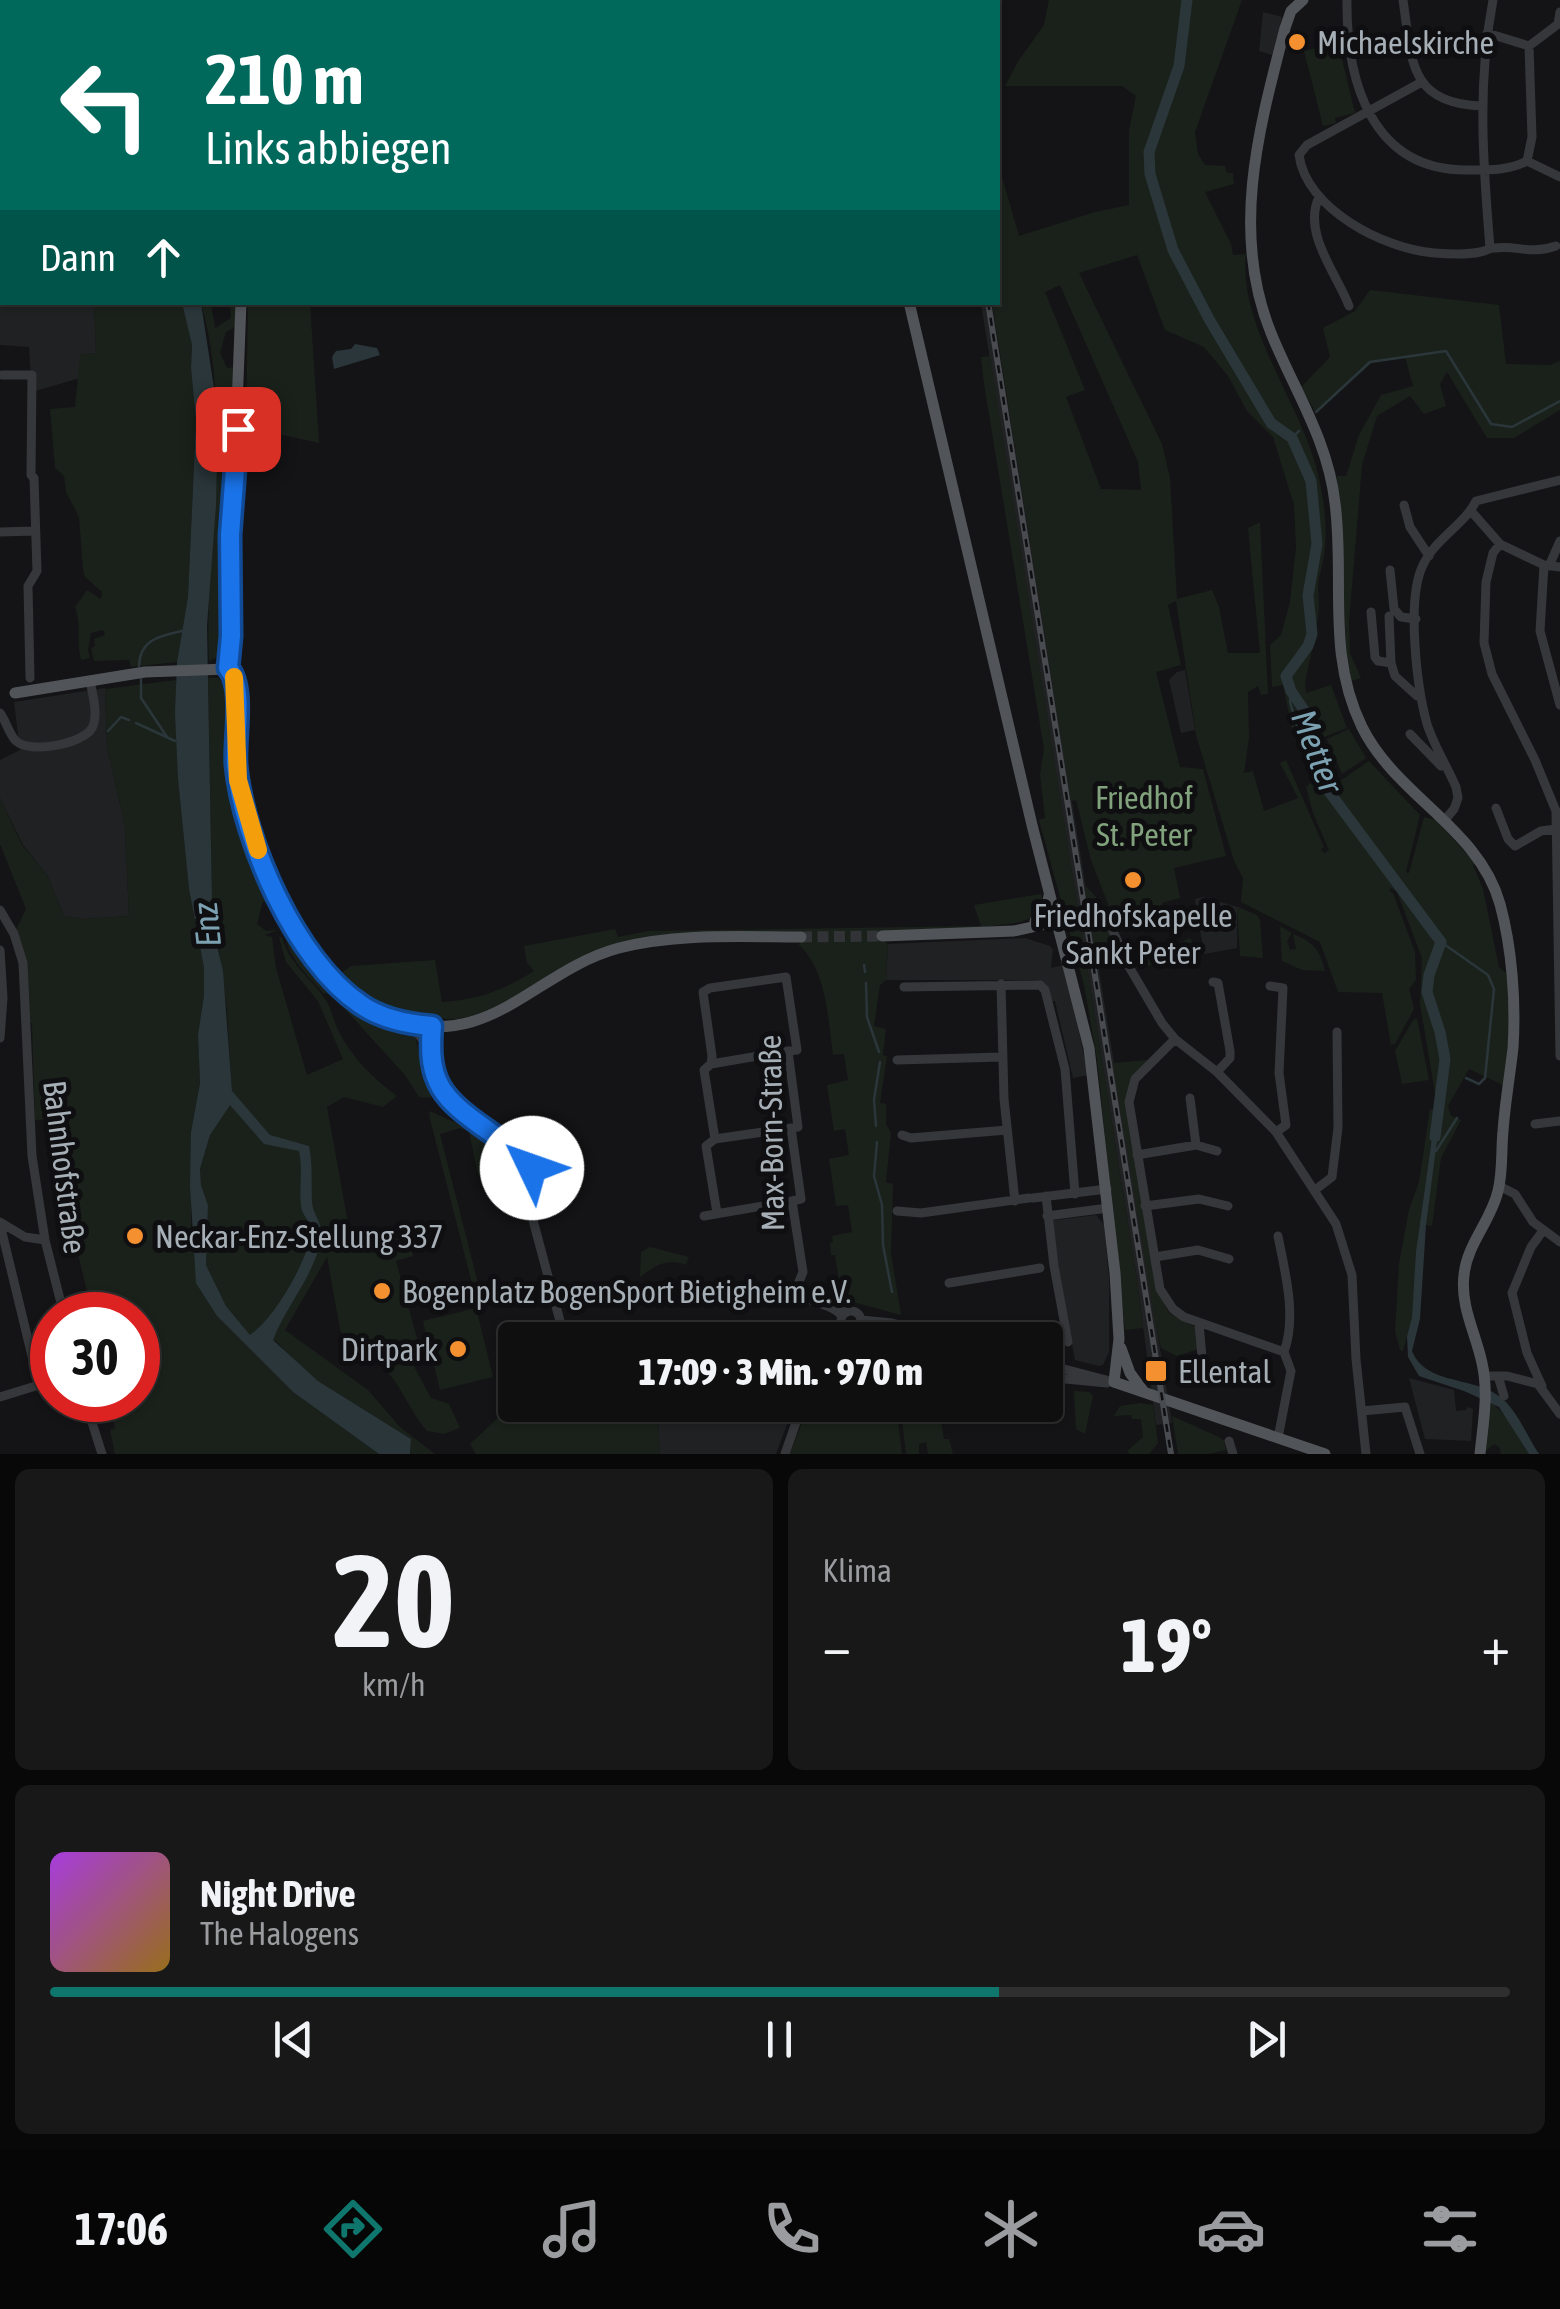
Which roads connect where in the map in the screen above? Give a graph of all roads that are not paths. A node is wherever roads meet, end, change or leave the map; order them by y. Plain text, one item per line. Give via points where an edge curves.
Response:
1 (1348, 0) edge
2 (1402, 0) edge
3 (1494, 0) edge
4 (1299, 1) edge
5 (1560, 12) edge
6 (1559, 24) edge
7 (1487, 34) junction
8 (1530, 46) junction
9 (1420, 83) junction
10 (1481, 106) junction
11 (1368, 110) junction
12 (1527, 161) junction
13 (1482, 170) junction
14 (1560, 176) edge
15 (1319, 198) junction
16 (1556, 246) dead end
17 (1490, 248) junction
18 (241, 305) edge
19 (910, 305) edge
20 (1349, 306) dead end
21 (2, 374) edge
22 (1560, 480) edge
23 (1404, 504) dead end
24 (1472, 510) junction
25 (35, 531) junction
26 (0, 532) edge
27 (1560, 542) edge
28 (1500, 544) junction
29 (1428, 556) junction
30 (1551, 566) edge
31 (1390, 570) dead end
32 (1371, 612) dead end
33 (1389, 616) dead end
34 (1416, 619) junction
35 (1390, 663) junction
36 (225, 668) junction
37 (30, 678) dead end
38 (90, 680) junction
39 (14, 693) dead end
40 (1420, 695) junction
41 (1560, 704) edge
42 (0, 713) edge
43 (1410, 734) dead end
44 (1445, 764) junction
45 (1496, 808) dead end
46 (1558, 810) edge
47 (1444, 821) junction
48 (1556, 829) junction
49 (1050, 892) junction
50 (0, 910) edge
51 (1058, 918) junction
52 (1036, 924) junction
53 (1113, 931) dead end
54 (801, 936) tunnel mouth
55 (882, 936) tunnel mouth
56 (1065, 943) junction
57 (1559, 943) edge
58 (0, 950) edge
59 (1213, 982) dead end
60 (1000, 984) junction
61 (904, 986) dead end
62 (1270, 986) dead end
63 (410, 1024) junction
64 (432, 1026) junction
65 (450, 1026) junction
66 (1337, 1032) dead end
67 (0, 1038) edge
68 (1176, 1038) junction
69 (430, 1050) junction
70 (788, 1052) junction
71 (1560, 1056) edge
72 (1002, 1058) junction
73 (897, 1060) dead end
74 (710, 1064) junction
75 (1217, 1072) junction
76 (1190, 1098) dead end
77 (1560, 1121) edge
78 (1535, 1124) dead end
79 (791, 1128) junction
80 (1007, 1130) junction
81 (1276, 1132) junction
82 (902, 1135) dead end
83 (715, 1140) junction
84 (1196, 1145) junction
85 (1217, 1151) dead end
86 (1137, 1155) junction
87 (516, 1156) junction
88 (522, 1179) junction
89 (1106, 1189) junction
90 (1316, 1190) junction
91 (1498, 1190) junction
92 (1072, 1194) junction
93 (1046, 1196) junction
94 (792, 1201) junction
95 (1015, 1201) junction
96 (1145, 1206) junction
97 (1228, 1206) dead end
98 (1108, 1208) junction
99 (897, 1210) dead end
100 (1072, 1213) junction
101 (717, 1214) junction
102 (704, 1216) dead end
103 (1047, 1216) junction
104 (0, 1223) edge
105 (1542, 1232) junction
106 (1278, 1236) dead end
107 (45, 1240) junction
108 (1560, 1242) edge
109 (1155, 1257) junction
110 (1229, 1259) dead end
111 (1046, 1267) junction
112 (949, 1283) dead end
113 (58, 1292) edge
114 (844, 1314) junction
115 (560, 1322) edge
116 (843, 1322) edge
117 (860, 1322) edge
118 (1198, 1324) junction
119 (1118, 1339) junction
120 (1068, 1342) dead end
121 (1284, 1352) junction
122 (1203, 1368) dead end
123 (1063, 1369) edge
124 (1491, 1376) junction
125 (1063, 1379) edge
126 (1114, 1382) junction
127 (1542, 1386) junction
128 (1144, 1392) junction
129 (1504, 1396) dead end
130 (0, 1397) edge
131 (1362, 1411) junction
132 (1560, 1414) edge
133 (93, 1422) edge
134 (796, 1422) edge
135 (1278, 1438) junction
136 (1230, 1441) dead end
137 (102, 1454) edge
138 (785, 1454) edge
139 (1233, 1454) edge
140 (1326, 1454) edge
141 (1366, 1454) edge
142 (1420, 1454) edge
143 (1480, 1454) edge

1 - 11 street via 1351,52
2 - 9 street
3 - 7 street
4 - 47 main road via 1282,38 1264,112 1251,191 1253,264 1272,335 1311,414 1330,472 1339,650 1353,708 1384,762
5 - 6 street
6 - 8 street
7 - 8 street
7 - 10 street
8 - 12 street
9 - 10 street via 1454,105
9 - 11 street
10 - 13 street
11 - 13 street via 1381,134 1408,156 1443,170
11 - 15 street via 1299,154
12 - 13 street
12 - 14 street
13 - 17 street
15 - 17 street via 1395,244 1432,253
15 - 20 street via 1318,234
16 - 17 street via 1526,252
18 - 36 main road
19 - 49 main road
21 - 25 street via 32,376
22 - 24 street via 1476,500
23 - 29 street
24 - 28 street
24 - 29 street
25 - 26 street
25 - 37 street via 37,572 28,586
27 - 30 street
28 - 30 street
28 - 46 street via 1486,582 1484,643 1492,674
29 - 34 street via 1417,586
30 - 41 street via 1540,631
31 - 34 street via 1394,609
32 - 35 street via 1375,657
33 - 35 street
34 - 40 street
35 - 40 street via 1395,676
36 - 38 main road
36 - 63 main road via 236,687 243,802 282,902 338,986 368,1010
38 - 39 main road
38 - 42 street via 94,724 82,737 27,747
40 - 44 street
43 - 44 street
44 - 47 street via 1458,798
45 - 48 street via 1511,844
46 - 48 street
47 - 91 main road via 1483,865 1504,924 1513,1027
48 - 57 street
49 - 51 main road
49 - 52 main road
50 - 107 street, Bahnhofstraße via 22,964 28,1122
51 - 52 main road
51 - 56 main road
52 - 55 main road
52 - 56 main road
53 - 68 street
54 - 65 main road via 668,939 616,949 501,1012
56 - 89 main road via 1090,1048
57 - 71 street
58 - 67 street
59 - 75 street via 1230,1051
60 - 61 street
60 - 72 street
60 - 92 street via 1045,990 1065,1068
62 - 81 street via 1283,988 1279,1073 1286,1125
63 - 64 main road
63 - 69 street
64 - 65 main road
64 - 69 street
65 - 69 street
66 - 90 street via 1332,1177
68 - 75 street
68 - 86 street via 1130,1090
69 - 87 street via 442,1092
70 - 74 street
70 - 74 street, Max-Born-Straße via 798,1050 786,976 705,990
70 - 79 street, Max-Born-Straße via 798,1126
72 - 73 street
72 - 80 street
74 - 83 street via 704,1070
75 - 81 street
76 - 84 street
77 - 78 street
79 - 83 street
79 - 94 street, Max-Born-Straße via 802,1199
80 - 82 street
80 - 95 street
81 - 90 street
83 - 101 street via 706,1146
84 - 85 street
84 - 86 street
86 - 96 street
87 - 88 street via 508,1170
87 - 88 street via 531,1165
88 - 115 street
89 - 92 street
89 - 98 main road
90 - 131 street via 1351,1270
91 - 105 street
91 - 124 main road via 1463,1276 1465,1307
92 - 93 street
92 - 100 street
93 - 95 street
93 - 103 street
94 - 101 street
94 - 114 street, Max-Born-Straße via 803,1272 798,1292 842,1305
95 - 99 street
96 - 97 street via 1199,1199
96 - 109 street
98 - 100 street
98 - 119 main road
100 - 103 street
101 - 102 street
103 - 111 street
104 - 107 street
104 - 130 street via 39,1385
105 - 108 street
105 - 127 street via 1512,1293 1526,1353
106 - 121 street via 1288,1299
107 - 113 street, Bahnhofstraße
109 - 110 street via 1198,1250
109 - 118 street via 1166,1300
111 - 112 street
111 - 120 street
114 - 116 street
114 - 117 street, Max-Born-Straße via 856,1312
118 - 121 street
118 - 122 street
119 - 126 main road
119 - 128 main road
121 - 135 street via 1291,1371
123 - 126 street
124 - 127 street
124 - 129 street
124 - 143 main road
125 - 126 street
126 - 128 main road
127 - 132 street
128 - 135 main road
131 - 141 street
131 - 142 street via 1405,1407
133 - 137 street
134 - 138 street
135 - 140 main road
136 - 139 street

